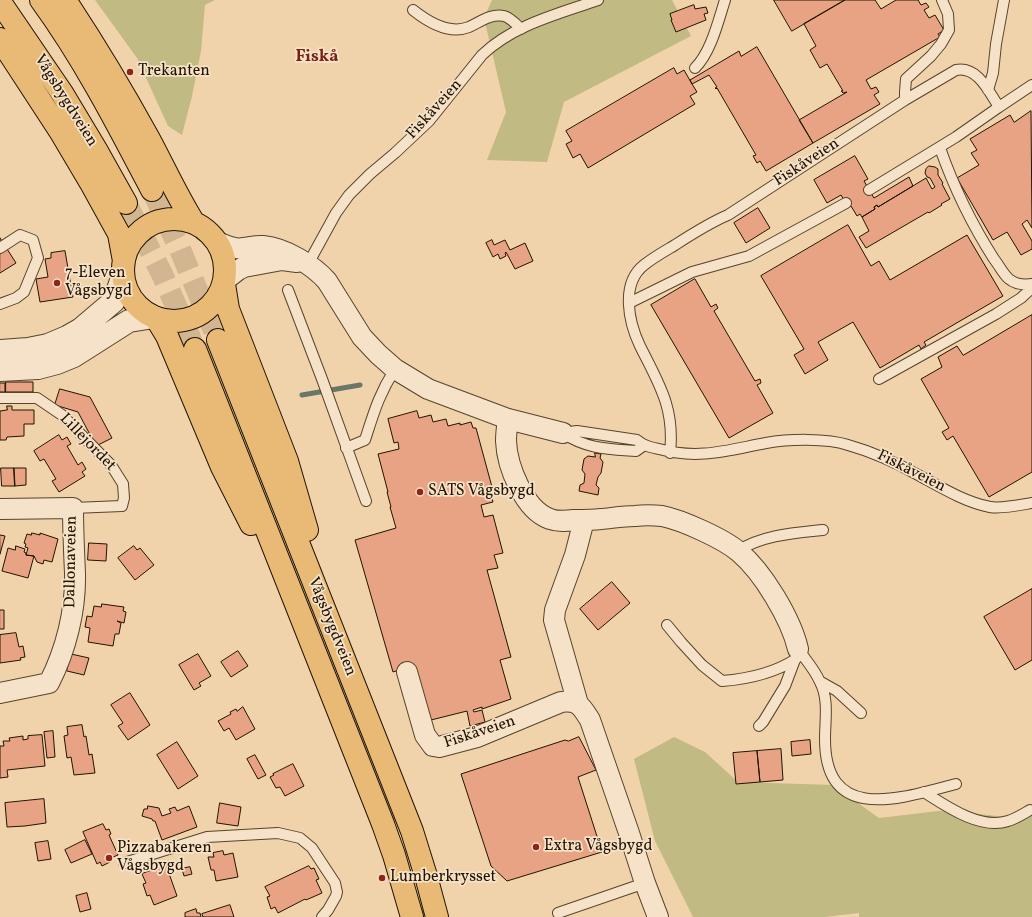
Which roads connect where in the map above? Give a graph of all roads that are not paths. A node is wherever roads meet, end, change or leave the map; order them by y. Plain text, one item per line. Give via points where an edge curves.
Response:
1 (41, 0) edge
2 (65, 0) edge
3 (598, 0) edge
4 (725, 0) edge
5 (942, 0) edge
6 (1004, 0) edge
7 (0, 2) edge
8 (413, 10) dead end
9 (521, 29) junction
10 (0, 39) edge
11 (696, 68) dead end
12 (1032, 85) edge
13 (988, 90) junction
14 (905, 100) junction
15 (999, 107) junction
16 (940, 148) junction
17 (152, 190) tunnel mouth
18 (869, 190) dead end
19 (846, 202) dead end
20 (126, 203) tunnel mouth
21 (194, 223) junction
22 (217, 242) junction
23 (0, 248) edge
24 (307, 264) junction
25 (124, 268) junction
26 (224, 282) junction
27 (1032, 284) edge
28 (1032, 288) edge
29 (288, 290) dead end
30 (629, 303) junction
31 (0, 304) edge
32 (155, 317) junction
33 (218, 340) tunnel mouth
34 (195, 349) tunnel mouth
35 (0, 351) edge
36 (395, 369) junction
37 (0, 370) edge
38 (879, 380) dead end
39 (0, 398) edge
40 (508, 420) junction
41 (563, 432) joint
42 (346, 448) junction
43 (670, 453) junction
44 (366, 501) dead end
45 (1032, 503) edge
46 (73, 508) junction
47 (0, 509) edge
48 (584, 520) junction
49 (823, 530) dead end
50 (738, 551) junction
51 (298, 610) junction
52 (667, 625) dead end
53 (797, 654) junction
54 (407, 672) dead end
55 (350, 673) junction
56 (821, 682) junction
57 (0, 693) edge
58 (578, 704) junction
59 (861, 713) dead end
60 (759, 726) dead end
61 (956, 784) dead end
62 (924, 792) junction
63 (1030, 810) dead end
64 (124, 863) dead end
65 (644, 883) junction
66 (558, 913) dead end
67 (322, 917) edge
68 (412, 917) edge
69 (437, 917) edge
70 (658, 917) edge

1 - 17 main road, Vågsbygdveien via 106,105
2 - 21 main road via 131,107
3 - 9 lane, Fiskåveien
4 - 11 lane via 703,60
5 - 14 lane via 948,14 949,30 931,56 906,79
6 - 13 lane
7 - 20 main road, Vågsbygdveien via 62,93
8 - 9 lane via 436,25 448,29 469,27 495,15 506,17
9 - 24 lane, Fiskåveien via 482,55 428,121 349,195
10 - 25 main road via 56,124 92,185 118,234
12 - 15 lane
13 - 14 lane, Fiskåveien via 980,78 961,69
13 - 15 lane
14 - 30 lane, Fiskåveien via 728,215 643,265 634,277 628,295
15 - 16 lane
16 - 18 lane
16 - 27 lane via 962,204 989,251 1006,276 1022,285
19 - 30 lane via 749,256 692,272
21 - 22 main road via 211,234
21 - 25 main road via 172,219 150,225 135,237 128,248
22 - 24 street, Fiskåveien via 236,249 262,246 278,249
22 - 26 main road via 225,261
23 - 31 lane via 20,235 33,240 38,258 24,292
24 - 26 street via 282,260 260,264 238,270
24 - 36 street, Fiskåveien via 328,281 362,337
25 - 32 main road via 125,284 133,300
25 - 35 street via 114,301 81,329 48,345
26 - 32 main road via 214,302 198,316 177,321
26 - 55 main road via 228,309 294,482 303,520 321,567
28 - 38 lane via 996,314
29 - 42 lane
30 - 43 lane, Fiskåveien via 633,330 653,368 670,414
32 - 37 street via 129,321 74,356 57,363 38,368
32 - 51 main road via 167,336 272,577
33 - 55 main road, Vågsbygdveien
34 - 51 main road, Vågsbygdveien
36 - 40 street, Fiskåveien via 428,389
36 - 42 lane via 378,400 365,440
39 - 46 lane, Lillejordet via 37,398 62,415 111,465 123,484 122,506
40 - 41 street, Fiskåveien
40 - 48 street via 506,441 509,458 520,488 530,504 551,520
41 - 43 lane, Fiskåveien via 578,442 604,448 636,451 643,446
42 - 44 lane
43 - 45 lane, Fiskåveien via 716,454 768,443 804,440 847,444 872,452 948,491 991,507
46 - 47 street, Lillejordet
46 - 57 street, Dallonaveien via 74,593 71,616 56,670 49,683
48 - 50 street via 661,516 696,528
48 - 58 street via 554,620
49 - 50 lane via 756,542
50 - 53 street via 760,575 790,624
51 - 68 main road, Vågsbygdveien via 384,824
52 - 53 lane via 702,665 722,681 772,672
53 - 56 lane
53 - 60 lane via 785,686
54 - 58 street, Fiskåveien via 425,735 433,746 439,747 477,737 561,702
55 - 69 main road, Vågsbygdveien via 412,831
56 - 59 lane via 837,691
56 - 62 lane via 825,696 826,755 831,774 839,787 851,795 869,800
58 - 65 street via 590,720
61 - 62 lane
62 - 63 lane via 958,812 985,822 1007,822
64 - 67 lane via 207,837 278,833 300,838 312,848 335,883 336,896
65 - 66 lane
65 - 70 street

